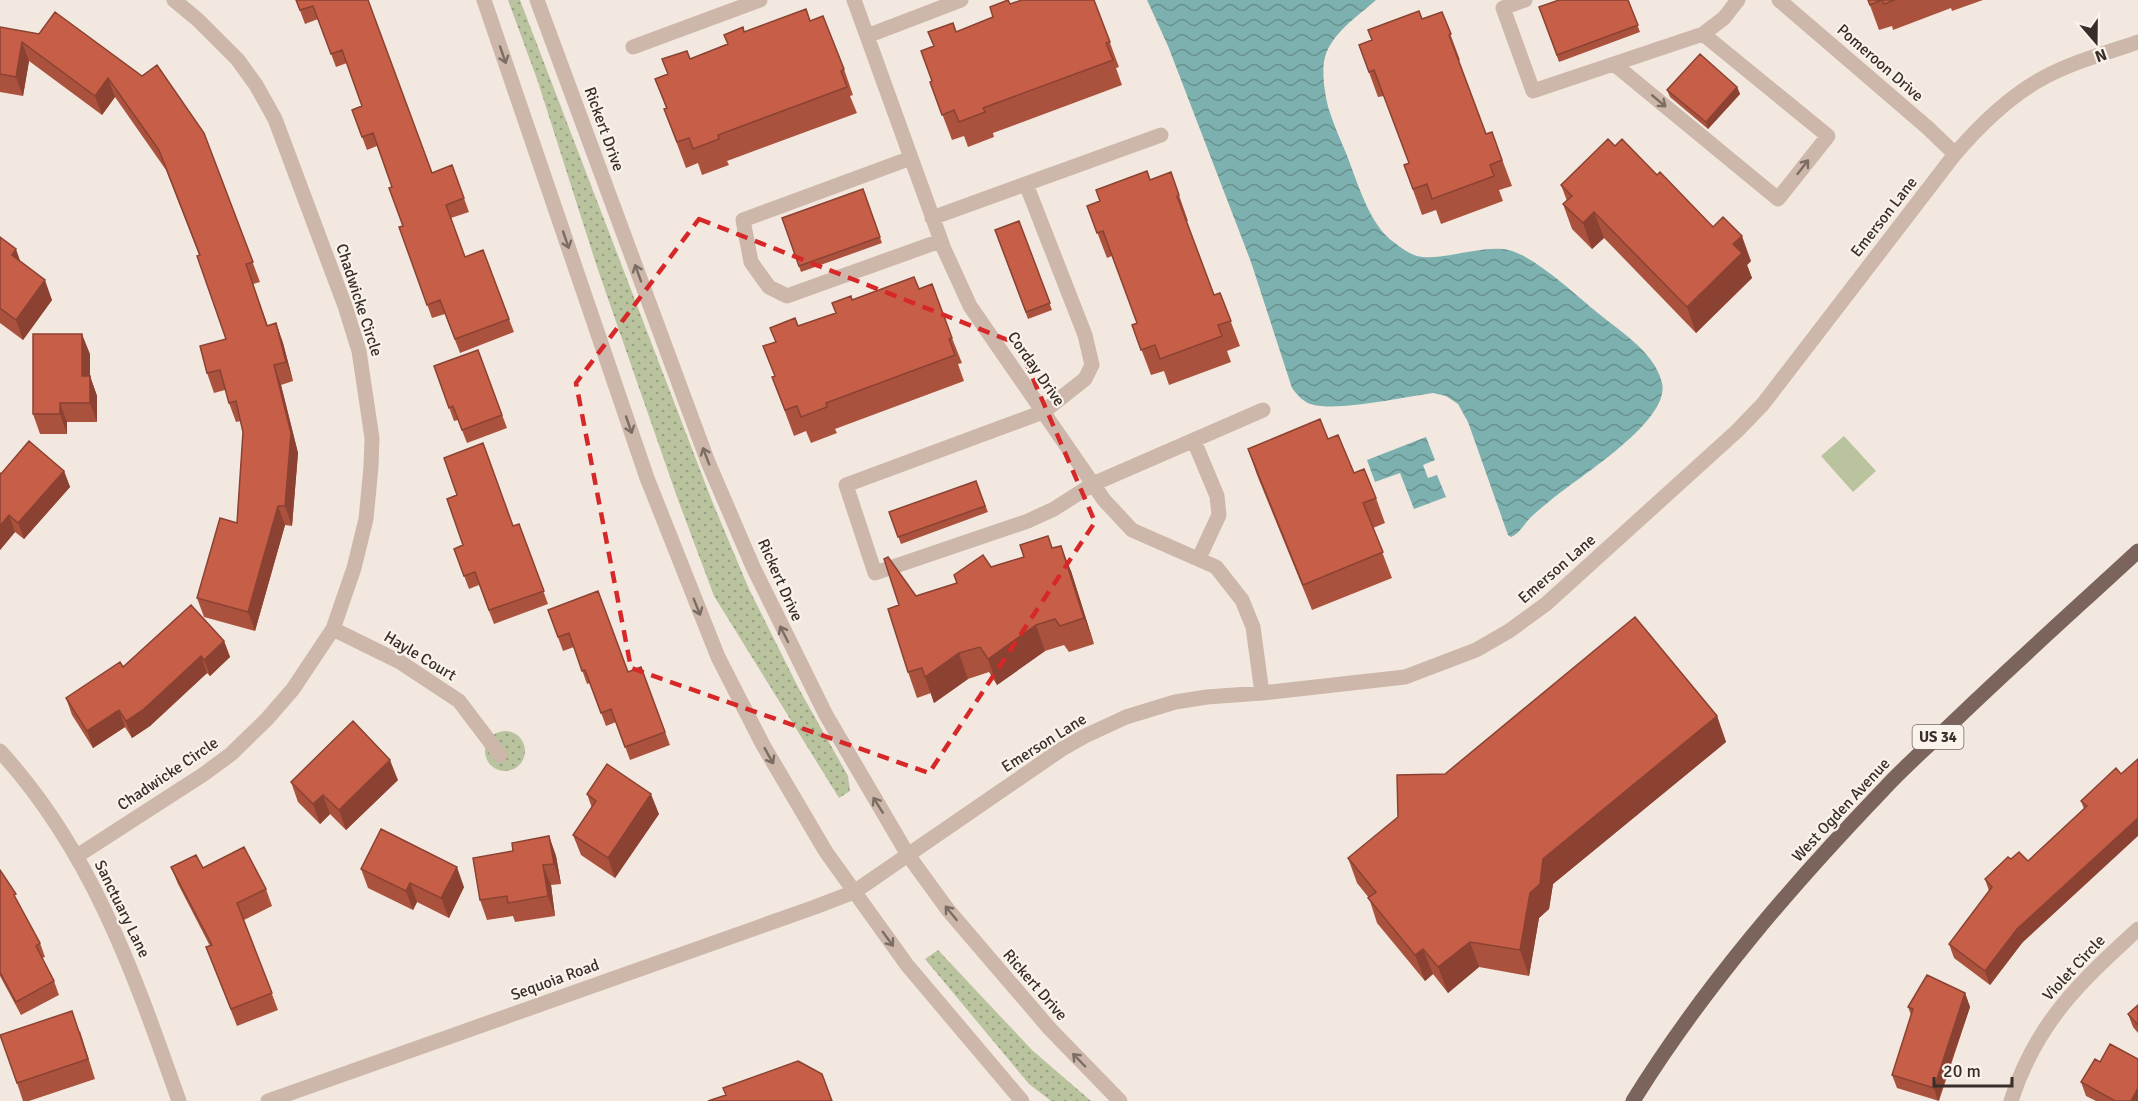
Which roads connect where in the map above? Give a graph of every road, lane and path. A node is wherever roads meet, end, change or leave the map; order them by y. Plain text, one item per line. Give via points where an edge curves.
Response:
1 (174, 0) edge
2 (484, 0) edge
3 (537, 0) edge
4 (760, 0) edge
5 (854, 0) edge
6 (961, 0) edge
7 (1525, 0) edge
8 (1738, 0) edge
9 (1779, 0) edge
10 (1703, 34) junction
11 (867, 36) junction
12 (2138, 42) edge
13 (633, 47) dead end
14 (1614, 64) junction
15 (1161, 135) dead end
16 (1955, 154) junction
17 (911, 158) junction
18 (1026, 184) junction
19 (932, 218) junction
20 (940, 241) junction
21 (1263, 410) dead end
22 (1043, 412) junction
23 (1194, 441) junction
24 (1093, 484) junction
25 (2138, 551) edge
26 (1199, 558) junction
27 (333, 629) junction
28 (1262, 693) junction
29 (0, 751) edge
30 (500, 755) dead end
31 (908, 855) junction
32 (76, 856) junction
33 (854, 892) junction
34 (2138, 928) edge
35 (179, 1101) edge
36 (268, 1101) edge
37 (1022, 1101) edge
38 (1120, 1101) edge
39 (1633, 1101) edge
40 (2011, 1101) edge

1 - 27 street, Chadwicke Circle via 238,60 275,118 359,351 372,438 371,467 366,519
2 -> 33 street via 647,478 718,657 809,827
31 -> 3 street, Rickert Drive via 826,716 753,567 708,462
4 - 13 street
5 - 11 street, Corday Drive
6 - 11 street
7 - 14 street via 1503,8 1533,91
8 - 10 street via 1724,18
9 - 16 street, Pomeroon Drive
10 - 14 street
14 -> 10 street via 1778,199 1828,136
11 - 17 street, Corday Drive
12 - 16 street, Emerson Lane via 2042,79 1982,123
15 - 18 street
16 - 28 street, Emerson Lane via 1763,404 1546,604 1509,632 1476,650 1405,677
17 - 19 street, Corday Drive
17 - 20 street via 743,220 751,262 769,287 787,296
18 - 19 street
18 - 22 street via 1085,335 1092,365 1085,380
19 - 20 street, Corday Drive
20 - 22 street, Corday Drive via 970,306
21 - 23 street
22 - 24 street, Corday Drive
22 - 24 street via 846,485 875,573 1028,521
23 - 24 street
23 - 26 street via 1217,496 1219,515
24 - 26 street, Corday Drive via 1132,530
25 - 39 main road, West Ogden Avenue / US 34 via 1892,781 1817,860 1737,955
26 - 28 street, Corday Drive via 1216,567 1242,600 1253,627
27 - 30 street, Hayle Court via 400,662 459,700
27 - 32 street, Chadwicke Circle via 293,688 231,754
28 - 31 street, Emerson Lane via 1175,702 1126,717 1062,749
29 - 32 street, Sanctuary Lane via 67,838
31 - 33 street, Emerson Lane
38 -> 31 street, Rickert Drive via 999,971
32 - 35 street, Sanctuary Lane via 136,980
33 - 36 street, Sequoia Road
33 -> 37 street via 907,965
34 - 40 street, Violet Circle via 2058,1009 2033,1048

